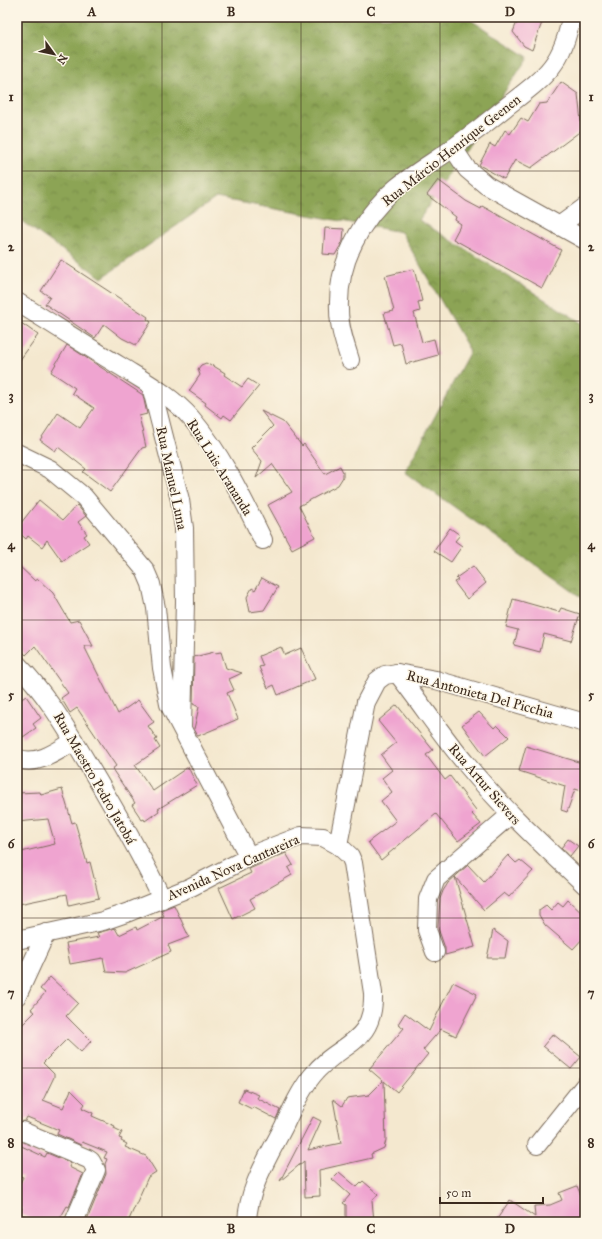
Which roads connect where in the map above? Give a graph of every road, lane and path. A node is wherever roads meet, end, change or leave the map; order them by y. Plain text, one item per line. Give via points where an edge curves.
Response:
1 (571, 17) edge
2 (453, 148) junction
3 (585, 207) edge
4 (559, 226) junction
5 (585, 240) edge
6 (17, 302) edge
7 (350, 360) dead end
8 (151, 386) junction
9 (17, 452) edge
10 (263, 540) dead end
11 (17, 664) edge
12 (397, 673) junction
13 (585, 723) edge
14 (182, 729) junction
15 (74, 741) junction
16 (17, 758) edge
17 (510, 815) junction
18 (338, 844) junction
19 (249, 857) junction
20 (585, 885) edge
21 (162, 899) junction
22 (46, 933) junction
23 (17, 940) edge
24 (435, 952) dead end
25 (17, 996) edge
26 (585, 1085) edge
27 (22, 1131) dead end
28 (537, 1145) dead end
29 (74, 1222) edge
30 (247, 1222) edge

1 - 2 street, Rua Márcio Henrique Geenen via 566,44 550,70
2 - 4 street via 476,178
2 - 7 street, Rua Márcio Henrique Geenen via 379,203 362,226 348,255 341,282 338,310
3 - 4 street
4 - 5 street
6 - 8 street
8 - 10 street, Rua Luis Arananda via 191,418 229,476
8 - 14 street, Rua Manuel Luna via 180,500 184,528
9 - 14 street via 50,469 78,492 145,570 156,608 164,682 170,704
11 - 15 street, Rua Maestro Pedro Jatobá via 51,703
12 - 13 street, Rua Antonieta Del Picchia via 436,680
12 - 17 street, Rua Artur Sievers via 466,765
12 - 18 street, Rua Antonieta Del Picchia via 385,675 377,681 366,702
14 - 19 street
15 - 16 street via 53,754 36,760 22,761
15 - 21 street, Rua Maestro Pedro Jatobá via 149,870
17 - 20 street, Rua Artur Sievers
17 - 24 street via 436,879 428,898 427,930
18 - 19 street, Avenida Nova Cantareira via 323,837 301,836
18 - 30 street, Avenida Nova Cantareira via 353,863 373,993 373,1013 360,1037 319,1067 297,1100 270,1150 253,1194
19 - 21 street, Avenida Nova Cantareira
21 - 22 street, Avenida Nova Cantareira via 103,921
22 - 23 street, Avenida Nova Cantareira
22 - 25 street
26 - 28 street
27 - 29 street via 88,1159 95,1166 96,1170

